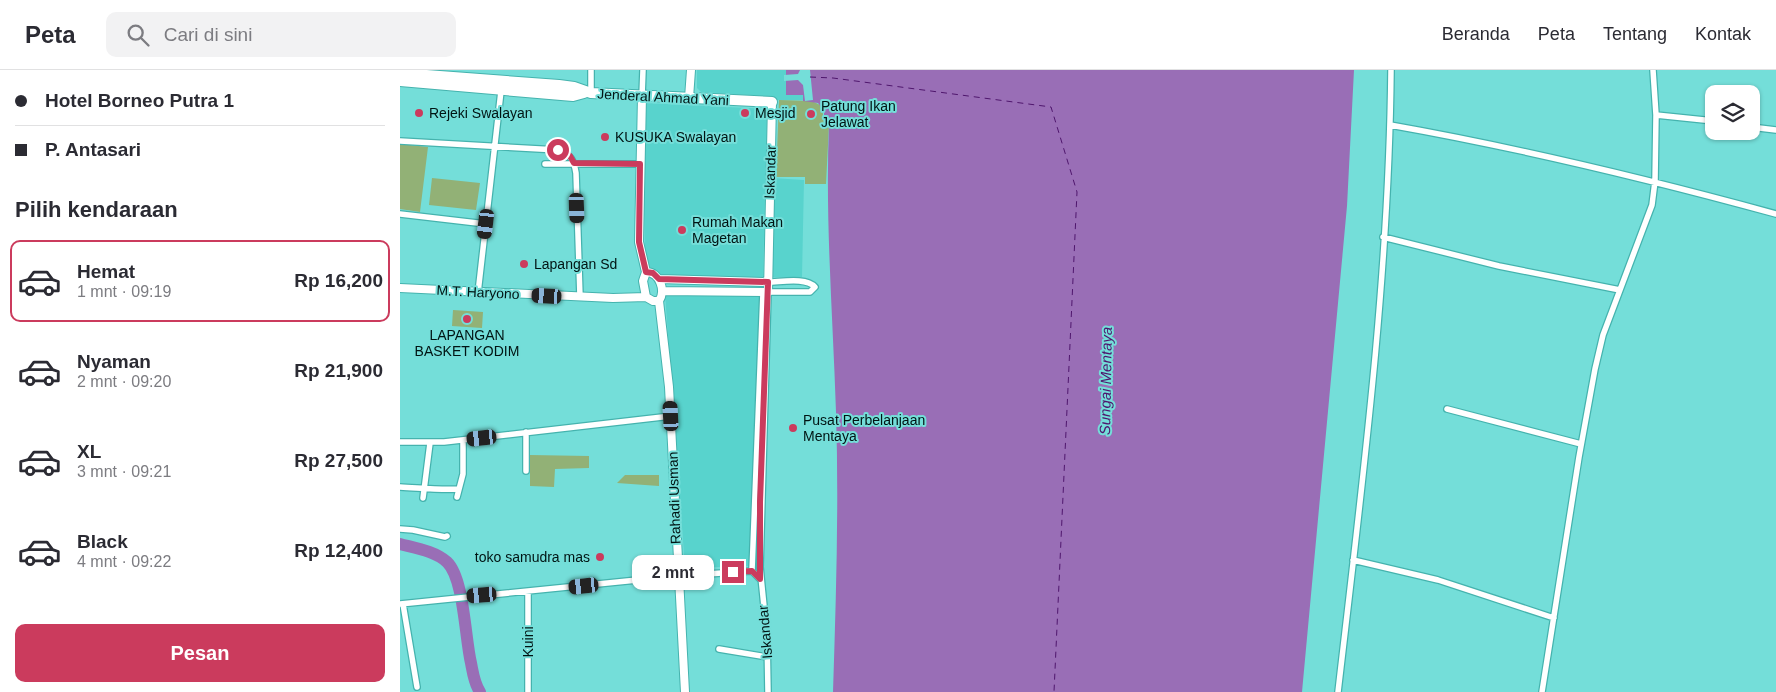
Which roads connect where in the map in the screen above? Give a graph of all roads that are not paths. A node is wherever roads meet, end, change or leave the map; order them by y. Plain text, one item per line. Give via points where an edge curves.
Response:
1 (590, 70) edge
2 (643, 70) edge
3 (691, 70) edge
4 (1391, 70) edge
5 (1653, 70) edge
6 (400, 73) edge
7 (451, 74) edge
8 (400, 81) edge
9 (501, 91) junction
10 (587, 93) junction
11 (642, 96) junction
12 (689, 98) junction
13 (772, 102) joint
14 (1656, 115) junction
15 (1705, 120) edge
16 (1390, 124) junction
17 (1760, 128) edge
18 (1776, 130) edge
19 (400, 141) edge
20 (495, 147) junction
21 (574, 163) junction
22 (545, 164) dead end
23 (640, 164) junction
24 (1655, 181) junction
25 (400, 214) edge
26 (1776, 214) edge
27 (486, 224) junction
28 (1383, 238) junction
29 (646, 272) junction
30 (659, 279) junction
31 (766, 282) junction
32 (400, 288) edge
33 (1620, 290) junction
34 (662, 291) junction
35 (765, 292) junction
36 (478, 293) junction
37 (580, 297) junction
38 (646, 297) junction
39 (659, 301) junction
40 (1447, 408) dead end
41 (671, 416) junction
42 (526, 432) junction
43 (463, 440) junction
44 (400, 442) edge
45 (430, 443) junction
46 (1581, 444) junction
47 (526, 471) dead end
48 (400, 487) edge
49 (423, 488) junction
50 (459, 489) junction
51 (457, 497) dead end
52 (422, 498) dead end
53 (400, 530) edge
54 (447, 536) dead end
55 (1354, 560) junction
56 (752, 571) junction
57 (677, 576) junction
58 (760, 579) junction
59 (528, 592) junction
60 (401, 604) edge
61 (1554, 618) junction
62 (719, 649) dead end
63 (767, 657) junction
64 (417, 687) dead end
65 (528, 692) edge
66 (685, 692) edge
67 (768, 692) edge
68 (1338, 692) edge
69 (1542, 692) edge

1 - 10 street
2 - 11 street
3 - 12 street
4 - 16 street
5 - 14 street
6 - 7 highway, Jenderal Ahmad Yani
7 - 10 highway, Jenderal Ahmad Yani via 574,87
8 - 9 highway, Jenderal Ahmad Yani
9 - 10 highway, Jenderal Ahmad Yani via 573,96
9 - 20 street
10 - 11 highway, Jenderal Ahmad Yani
11 - 12 highway, Jenderal Ahmad Yani
11 - 23 street
12 - 13 highway, Jenderal Ahmad Yani
13 - 31 street, Iskandar
14 - 15 street
14 - 24 street
16 - 24 street
16 - 28 street
17 - 18 street
19 - 20 street
20 - 21 street via 558,150 570,156
20 - 27 street
21 - 22 street
21 - 23 street
21 - 37 street
23 - 29 street via 639,242
24 - 26 street
24 - 33 street via 1648,220
25 - 27 street
27 - 36 street
28 - 33 street
28 - 55 street
29 - 30 street
29 - 38 street via 643,281
30 - 31 street
30 - 34 street
31 - 35 street, Iskandar
31 - 35 street via 805,282 815,287 810,292
32 - 36 street, M.T. Haryono
33 - 46 street via 1603,335
34 - 35 street
34 - 39 street
35 - 56 street, Iskandar
35 - 58 street, Iskandar
36 - 37 street, M.T. Haryono
37 - 38 street, M.T. Haryono
38 - 39 street, M.T. Haryono
39 - 41 street, Rahadi Usman
40 - 46 street
41 - 42 street
41 - 57 street, Rahadi Usman
42 - 43 street
42 - 47 street
43 - 45 street
43 - 50 street via 463,474
44 - 45 street
45 - 49 street
46 - 61 street
48 - 49 street
49 - 50 street via 430,491
49 - 52 street
50 - 51 street
53 - 54 street
55 - 61 street via 1438,580
55 - 68 street
56 - 57 street
56 - 58 street
57 - 59 street
57 - 66 street, Rahadi Usman
58 - 63 street, Iskandar
59 - 60 street
59 - 65 street, Kuini
60 - 64 street
61 - 69 street
62 - 63 street
63 - 67 street, Iskandar

